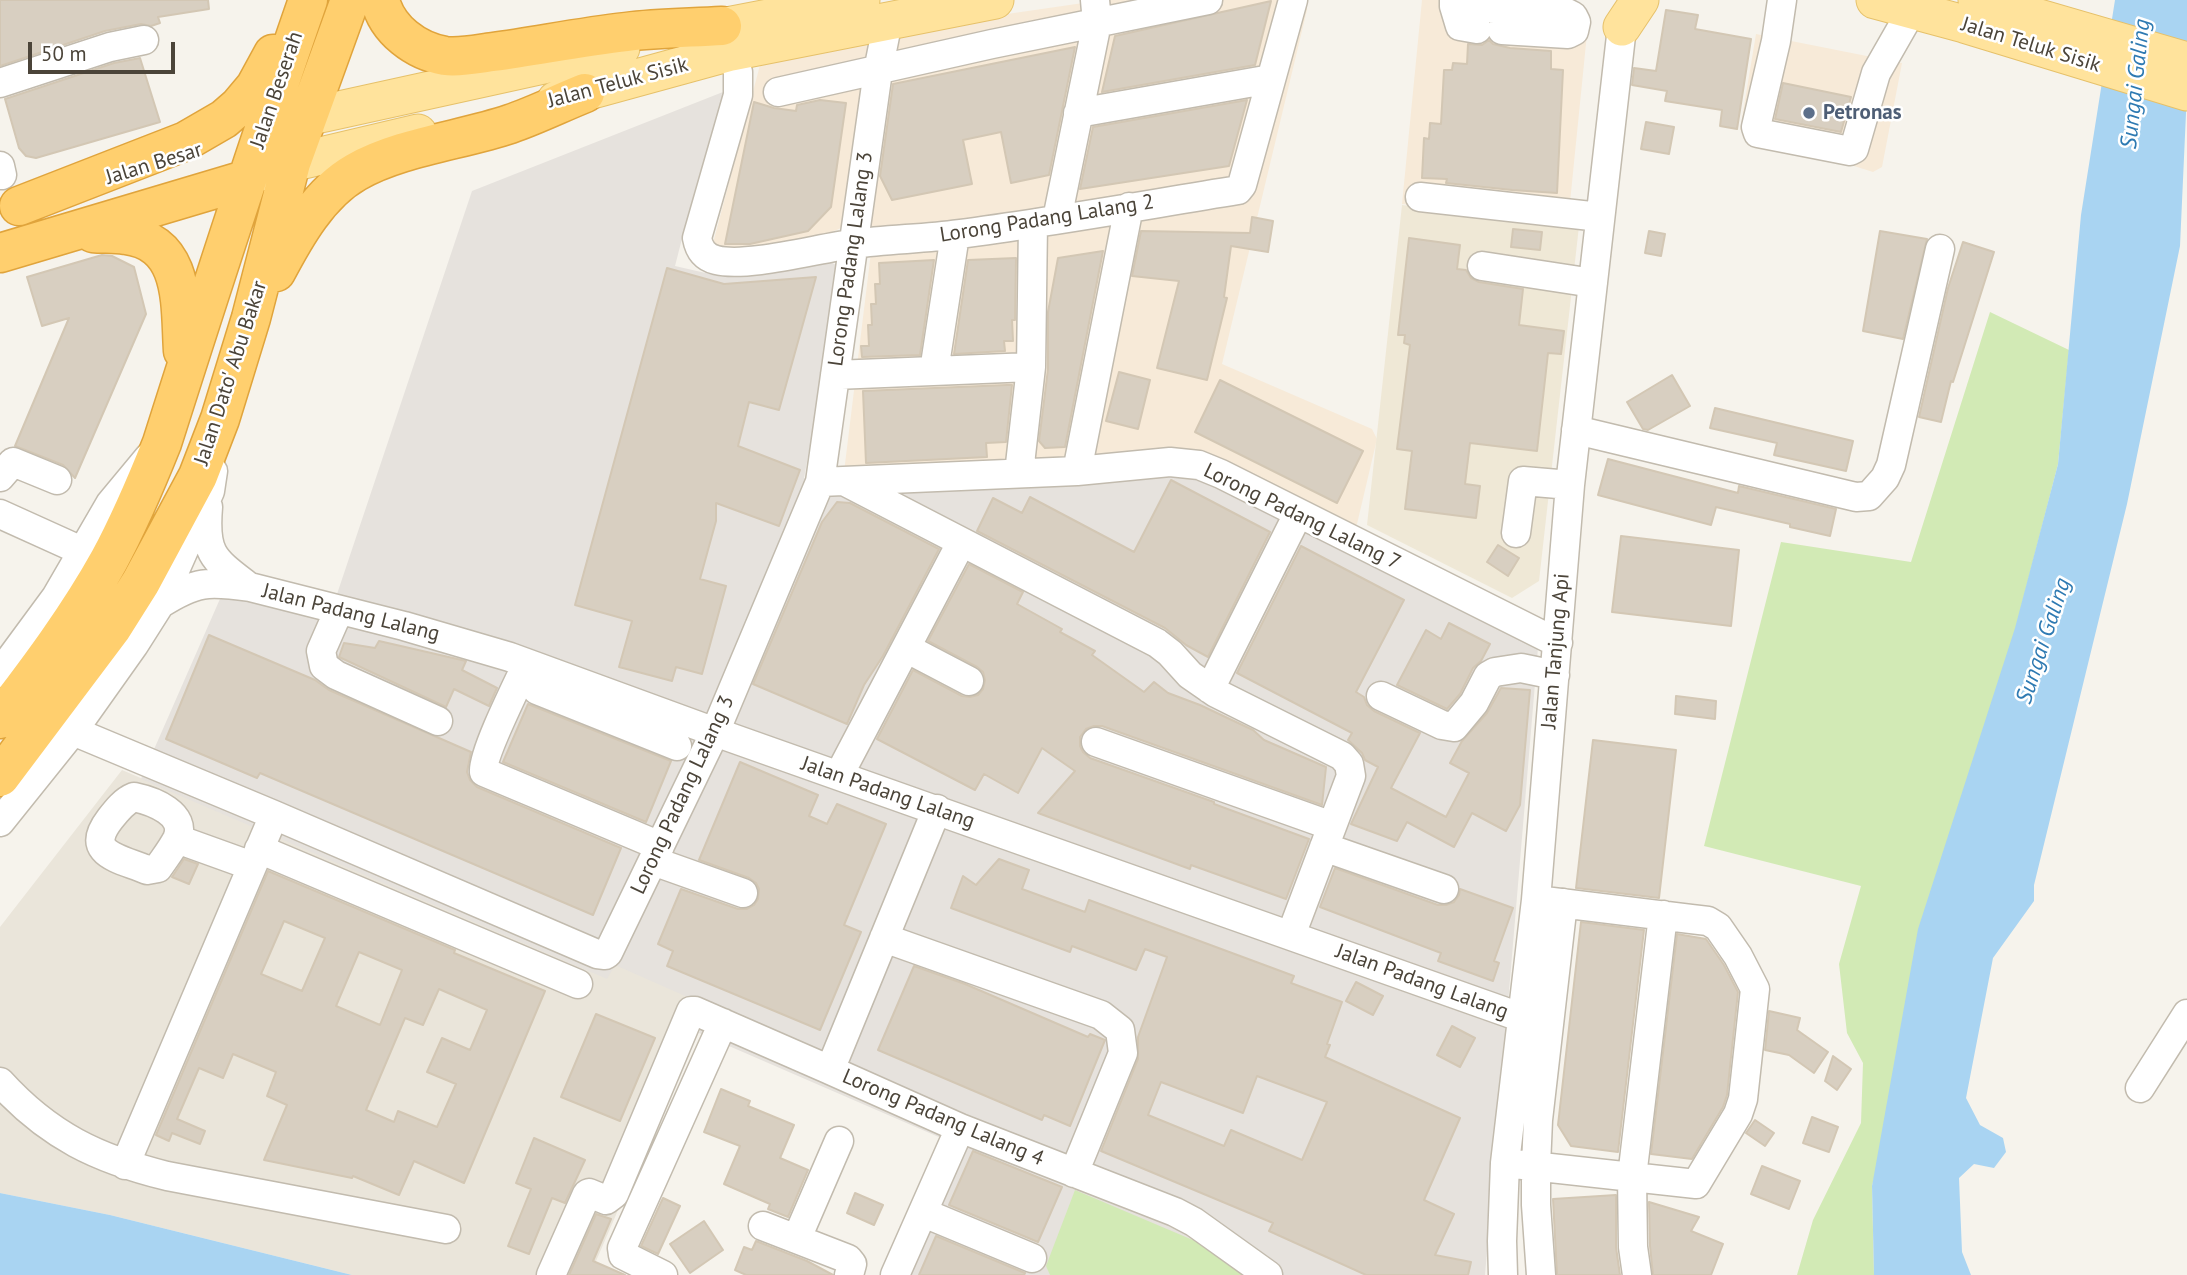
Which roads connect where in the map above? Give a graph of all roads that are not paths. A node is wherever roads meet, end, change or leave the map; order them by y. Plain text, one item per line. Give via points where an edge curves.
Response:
1 (298, 0) edge
2 (308, 0) edge
3 (350, 0) edge
4 (380, 0) edge
5 (1208, 0) edge
6 (1293, 0) edge
7 (1782, 0) edge
8 (1875, 0) edge
9 (1978, 0) edge
10 (989, 1) edge
11 (1454, 3) edge
12 (855, 6) edge
13 (1627, 9) edge
14 (1912, 10) junction
15 (1096, 11) edge
16 (727, 39) junction
17 (144, 40) dead end
18 (2064, 41) junction
19 (992, 44) junction
20 (2187, 61) edge
21 (878, 71) junction
22 (1271, 79) junction
23 (0, 83) edge
24 (778, 92) dead end
25 (2187, 92) edge
26 (585, 93) junction
27 (1078, 113) junction
28 (307, 117) junction
29 (263, 128) junction
30 (291, 163) junction
31 (245, 180) junction
32 (5, 189) edge
33 (1420, 197) dead end
34 (1129, 207) junction
35 (1600, 217) junction
36 (1045, 221) junction
37 (75, 232) junction
38 (955, 235) junction
39 (854, 244) junction
40 (1940, 249) dead end
41 (0, 253) edge
42 (1482, 266) dead end
43 (1593, 283) junction
44 (251, 318) junction
45 (1031, 367) junction
46 (934, 371) junction
47 (184, 374) junction
48 (835, 375) junction
49 (220, 419) junction
50 (1576, 430) junction
51 (162, 443) junction
52 (1077, 471) junction
53 (1019, 473) junction
54 (0, 477) edge
55 (57, 480) dead end
56 (832, 482) junction
57 (1570, 485) junction
58 (210, 491) junction
59 (0, 513) edge
60 (1298, 514) junction
61 (1516, 533) dead end
62 (961, 544) junction
63 (84, 552) junction
64 (250, 587) junction
65 (160, 604) junction
66 (340, 610) junction
67 (1558, 643) junction
68 (906, 649) junction
69 (527, 664) junction
70 (0, 673) edge
71 (1555, 675) junction
72 (969, 681) dead end
73 (1210, 689) junction
74 (537, 690) dead end
75 (1381, 696) dead end
76 (616, 709) junction
77 (0, 719) edge
78 (438, 721) dead end
79 (73, 731) junction
80 (715, 733) junction
81 (1096, 742) dead end
82 (677, 746) dead end
83 (839, 775) junction
84 (0, 777) edge
85 (937, 810) junction
86 (274, 815) junction
87 (0, 822) edge
88 (1328, 836) junction
89 (177, 839) dead end
90 (657, 853) junction
91 (255, 857) junction
92 (1444, 889) dead end
93 (743, 893) dead end
94 (1549, 901) junction
95 (1663, 915) junction
96 (1292, 935) junction
97 (884, 938) junction
98 (578, 984) dead end
99 (2187, 1014) edge
100 (1520, 1017) junction
101 (712, 1019) junction
102 (830, 1070) junction
103 (0, 1082) edge
104 (2140, 1088) dead end
105 (960, 1128) junction
106 (839, 1141) dead end
107 (1505, 1163) junction
108 (125, 1166) junction
109 (1536, 1166) junction
110 (1074, 1173) junction
111 (1632, 1177) junction
112 (924, 1213) junction
113 (763, 1226) dead end
114 (446, 1229) dead end
115 (797, 1238) junction
116 (1032, 1258) dead end
117 (551, 1275) edge
118 (663, 1275) edge
119 (849, 1275) edge
120 (895, 1275) edge
121 (1268, 1275) edge
122 (1503, 1275) edge
123 (1541, 1275) edge
124 (1637, 1275) edge

1 - 32 highway via 268,65 225,119 186,141
2 - 29 highway, Jalan Beserah
3 - 28 highway, Jalan Beserah
4 - 16 highway via 384,16 397,31 412,43 448,57 626,32
5 - 15 street
6 - 22 street
7 - 14 street via 1758,133 1850,151 1876,73
8 - 14 main road, Jalan Teluk Sisik
9 - 18 main road, Jalan Teluk Sisik
10 - 12 main road, Jalan Teluk Sisik
10 - 19 street
11 - 11 street via 1460,26 1567,34 1574,31 1576,22 1567,13
12 - 16 main road, Jalan Teluk Sisik
12 - 16 main road, Jalan Teluk Sisik
12 - 21 street, Lorong Padang Lalang 3
13 - 35 street, Jalan Tanjung Api
14 - 18 main road, Jalan Teluk Sisik
15 - 19 street
15 - 27 street
16 - 26 main road, Jalan Teluk Sisik
16 - 28 main road, Jalan Teluk Sisik
16 - 39 street, Lorong Padang Lalang 2 via 738,72 738,95 696,238 699,248 717,260 743,261
17 - 23 street
18 - 20 main road, Jalan Teluk Sisik
18 - 25 main road, Jalan Teluk Sisik
19 - 21 street
21 - 24 street
21 - 39 street, Lorong Padang Lalang 3
22 - 27 street
22 - 34 street, Lorong Padang Lalang 2 via 1240,189
26 - 30 main road, Jalan Teluk Sisik
26 - 44 highway via 511,124 355,172 330,193 299,232
27 - 36 street
28 - 29 highway, Jalan Besar
28 - 30 highway, Jalan Beserah
29 - 31 highway, Jalan Beserah
29 - 32 highway, Jalan Besar
30 - 31 main road, Jalan Teluk Sisik
30 - 44 highway, Jalan Dato' Abu Bakar
31 - 37 highway, Jalan Besar
31 - 47 highway, Jalan Dato' Abu Bakar
33 - 35 street
34 - 36 street, Lorong Padang Lalang 2
34 - 52 street
35 - 43 street, Jalan Tanjung Api
36 - 38 street, Lorong Padang Lalang 2
36 - 45 street
37 - 41 highway, Jalan Besar
37 - 47 highway via 128,235 149,242 167,256 176,274 180,301
38 - 39 street, Lorong Padang Lalang 2
38 - 46 street
39 - 48 street, Lorong Padang Lalang 3
40 - 50 street via 1891,465 1868,496 1856,497
42 - 43 street
43 - 50 street, Jalan Tanjung Api
44 - 49 highway, Jalan Dato' Abu Bakar
45 - 46 street
45 - 53 street
46 - 48 street
47 - 51 highway, Jalan Dato' Abu Bakar
48 - 56 street, Lorong Padang Lalang 3
49 - 58 street
49 - 84 highway, Jalan Dato' Abu Bakar via 198,475 141,582 78,676
50 - 57 street, Jalan Tanjung Api
51 - 63 street via 110,504
51 - 77 highway, Jalan Dato' Abu Bakar via 110,559
52 - 53 street, Lorong Padang Lalang 7
52 - 60 street, Lorong Padang Lalang 7 via 1170,462 1199,465
53 - 56 street, Lorong Padang Lalang 7
54 - 55 street via 13,462
56 - 62 street
56 - 80 street, Lorong Padang Lalang 3
57 - 61 street via 1523,481
57 - 67 street, Jalan Tanjung Api
58 - 64 street via 206,531 212,554
58 - 65 street
59 - 63 street
60 - 67 street, Lorong Padang Lalang 7
60 - 73 street
62 - 68 street
62 - 73 street via 1157,643
63 - 70 street
64 - 65 street, Jalan Padang Lalang via 216,582 194,586
64 - 66 street, Jalan Padang Lalang
65 - 79 street
66 - 69 street, Jalan Padang Lalang
66 - 78 street via 321,651 324,666
67 - 71 street, Jalan Tanjung Api
68 - 72 street
68 - 83 street
69 - 76 street, Jalan Padang Lalang
69 - 90 street via 484,772
71 - 75 street via 1521,668 1494,672 1454,727
71 - 94 street, Jalan Tanjung Api
73 - 88 street via 1342,756 1349,764 1351,776
74 - 76 street
76 - 80 street, Jalan Padang Lalang
76 - 82 street
79 - 86 street, Lorong Padang Lalang 3
79 - 87 street
80 - 83 street, Jalan Padang Lalang
80 - 90 street, Lorong Padang Lalang 3
81 - 88 street
83 - 85 street, Jalan Padang Lalang
85 - 96 street, Jalan Padang Lalang
85 - 97 street, Lorong Padang Lalang 4
86 - 90 street, Lorong Padang Lalang 3 via 601,955 610,951
86 - 91 street
88 - 92 street
88 - 96 street
89 - 91 street
90 - 93 street
91 - 98 street
91 - 108 street
94 - 95 street
94 - 100 street, Jalan Tanjung Api
94 - 109 street
95 - 111 street
95 - 111 street via 1708,921 1718,927 1755,989 1743,1099 1696,1184
96 - 100 street, Jalan Padang Lalang
97 - 102 street, Lorong Padang Lalang 4
97 - 110 street via 1101,1016 1120,1030 1123,1053
99 - 104 street
100 - 107 street, Jalan Tanjung Api
101 - 102 street
101 - 117 street via 695,1011 688,1014 614,1194 606,1200 587,1194
101 - 118 street via 622,1248 628,1260
102 - 105 street, Lorong Padang Lalang 4
103 - 108 street via 46,1125
105 - 110 street, Lorong Padang Lalang 4
105 - 112 street
106 - 115 street
107 - 109 street
107 - 122 street, Jalan Tanjung Api
108 - 114 street
109 - 111 street
109 - 123 street
110 - 121 street, Lorong Padang Lalang 4 via 1175,1212
111 - 124 street
112 - 116 street
112 - 120 street
113 - 115 street
115 - 119 street via 848,1259 852,1264

